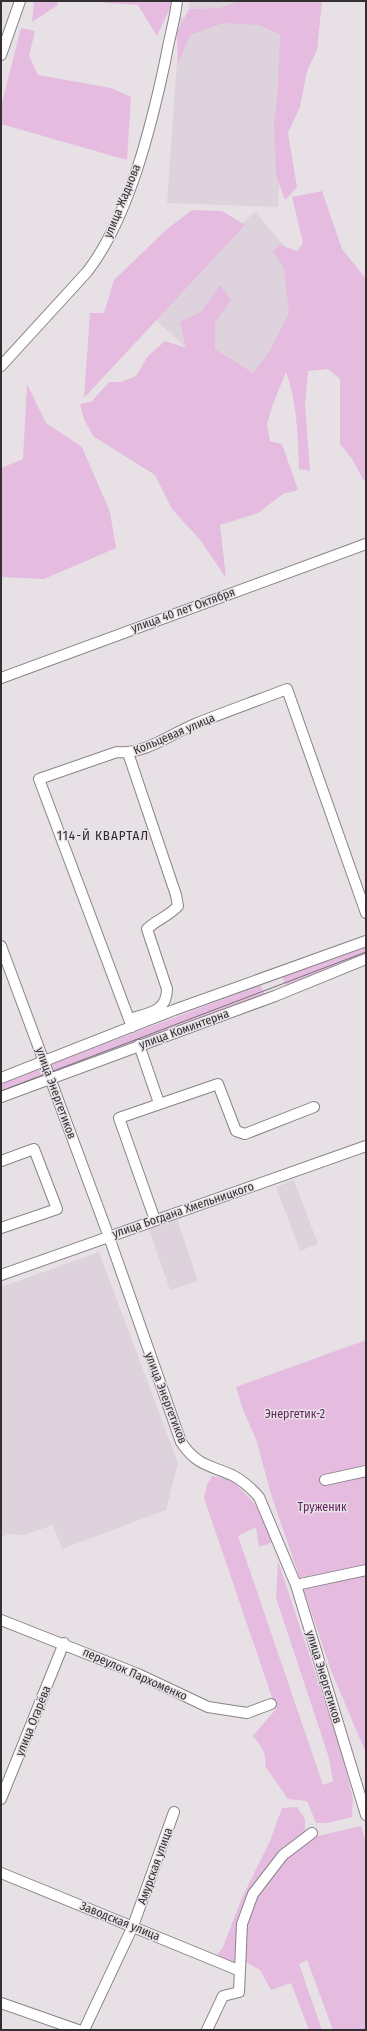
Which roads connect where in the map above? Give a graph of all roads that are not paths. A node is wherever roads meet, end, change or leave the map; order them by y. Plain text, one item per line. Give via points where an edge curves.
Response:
1 (20, 1) edge
2 (177, 1) edge
3 (1, 55) edge
4 (3, 363) edge
5 (366, 544) edge
6 (1, 678) edge
7 (128, 753) junction
8 (366, 913) edge
9 (366, 941) edge
10 (1, 946) edge
11 (366, 959) edge
12 (131, 1023) junction
13 (139, 1045) junction
14 (44, 1061) junction
15 (1, 1078) edge
16 (51, 1078) junction
17 (1, 1097) edge
18 (159, 1103) junction
19 (314, 1108) dead end
20 (366, 1146) edge
21 (1, 1161) edge
22 (155, 1220) junction
23 (1, 1228) edge
24 (109, 1237) junction
25 (1, 1275) edge
26 (366, 1471) edge
27 (325, 1480) dead end
28 (366, 1570) edge
29 (296, 1586) junction
30 (1, 1620) edge
31 (64, 1643) junction
32 (271, 1704) dead end
33 (362, 1786) edge
34 (1, 1799) edge
35 (174, 1812) dead end
36 (366, 1815) edge
37 (312, 1833) dead end
38 (1, 1873) edge
39 (133, 1926) junction
40 (238, 1970) junction
41 (1, 2003) edge
42 (78, 2030) edge
43 (84, 2030) edge
44 (207, 2030) edge

1 - 3 street
2 - 4 street, улица Жаднова via 155,109 117,219 99,256 87,272
5 - 6 street, улица 40 лет Октября
7 - 8 street, Кольцевая улица via 287,689
7 - 12 street via 178,906 170,915 147,929 167,989 167,998 162,1008
7 - 12 street, Кольцевая улица via 117,752 39,779
9 - 12 street, улица Коминтерна
10 - 14 street, улица Энергетиков
11 - 13 street, улица Коминтерна via 274,996
12 - 14 street, улица Коминтерна
13 - 16 street, улица Коминтерна
13 - 18 street
14 - 15 street, улица Коминтерна
14 - 16 street, улица Энергетиков
16 - 17 street, улица Коминтерна
16 - 24 street, улица Энергетиков
18 - 19 street via 218,1084 236,1131 245,1134
18 - 22 street via 119,1118
20 - 22 street, улица Богдана Хмельницкого
21 - 23 street via 34,1149 57,1210
22 - 24 street, улица Богдана Хмельницкого
24 - 25 street, улица Богдана Хмельницкого
24 - 29 street, улица Энергетиков via 181,1442 196,1460 233,1475 259,1497
26 - 27 street
28 - 29 street
29 - 33 street, улица Энергетиков
30 - 31 street, переулок Пархоменко
31 - 32 street, переулок Пархоменко via 208,1707 247,1713
31 - 34 street, улица Огарёва
33 - 36 street, улица Энергетиков
35 - 39 street, Амурская улица
37 - 40 street via 283,1855 253,1894 242,1924
38 - 39 street, Заводская улица
39 - 40 street, Заводская улица
39 - 43 street, Амурская улица
40 - 44 street via 239,1992 223,1996
41 - 42 street

